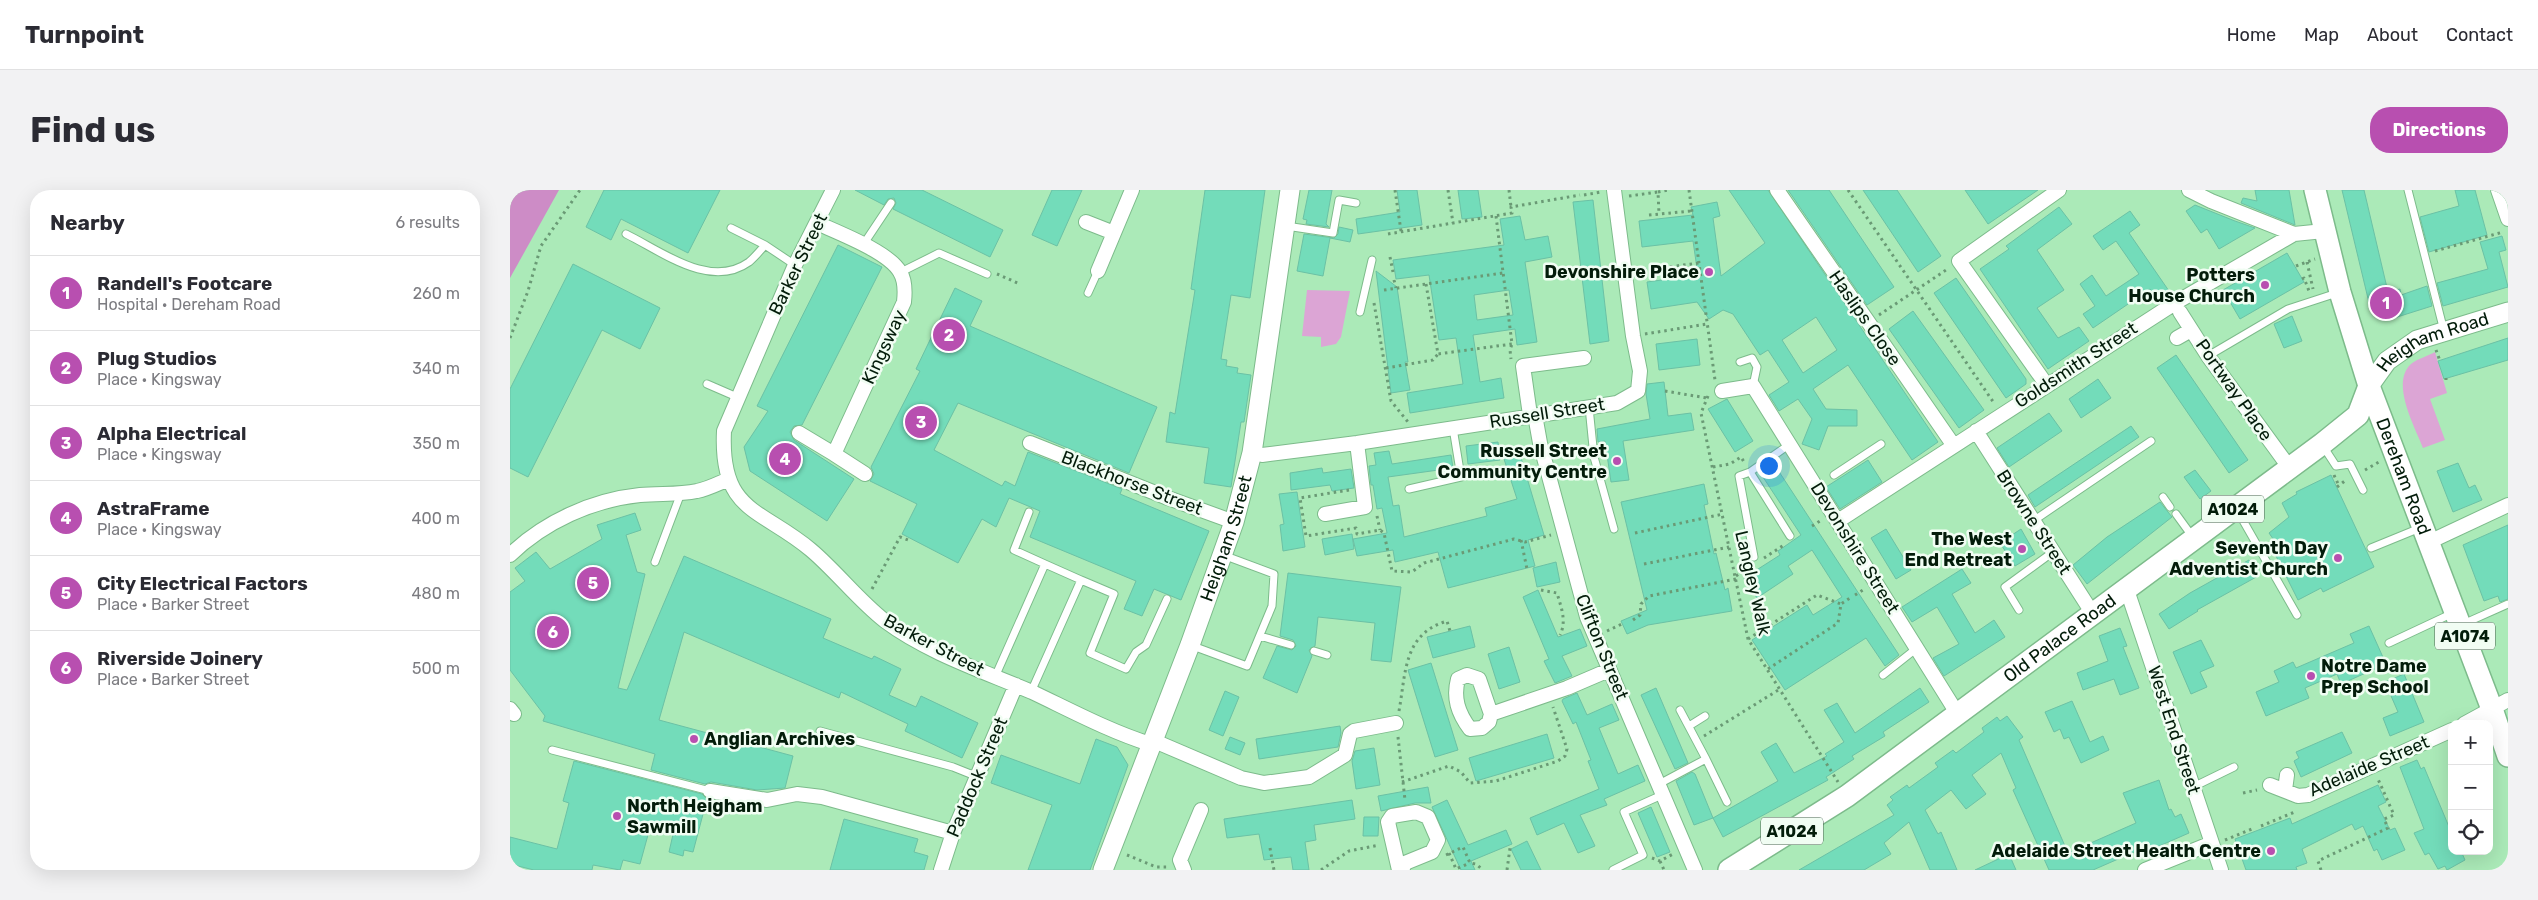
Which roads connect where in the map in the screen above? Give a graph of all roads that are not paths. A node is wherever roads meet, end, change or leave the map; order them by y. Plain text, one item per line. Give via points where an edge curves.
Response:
1 (833, 190) edge
2 (1132, 190) edge
3 (1290, 190) edge
4 (1777, 190) edge
5 (2060, 190) edge
6 (2189, 190) edge
7 (2315, 190) edge
8 (2408, 190) edge
9 (2498, 190) edge
10 (1615, 194) edge
11 (891, 203) dead end
12 (1356, 203) dead end
13 (2508, 219) edge
14 (1086, 222) dead end
15 (817, 223) junction
16 (1284, 226) junction
17 (731, 228) dead end
18 (2324, 231) junction
19 (626, 234) dead end
20 (1114, 234) junction
21 (2294, 234) junction
22 (766, 245) junction
23 (863, 246) junction
24 (1372, 260) dead end
25 (795, 265) junction
26 (1098, 271) joint
27 (901, 272) junction
28 (990, 274) road end
29 (2340, 292) junction
30 (1088, 293) dead end
31 (1360, 312) dead end
32 (2180, 312) dead end
33 (2508, 312) edge
34 (2191, 330) junction
35 (2444, 331) junction
36 (2177, 338) dead end
37 (2208, 356) junction
38 (1584, 358) dead end
39 (1740, 362) dead end
40 (707, 384) dead end
41 (2046, 384) junction
42 (1719, 386) road end
43 (1753, 386) junction
44 (2369, 386) junction
45 (737, 397) junction
46 (1589, 407) junction
47 (1533, 415) junction
48 (1453, 428) junction
49 (1976, 431) junction
50 (799, 432) dead end
51 (2151, 441) dead end
52 (1030, 443) dead end
53 (1357, 443) junction
54 (1790, 444) junction
55 (1881, 444) dead end
56 (2322, 444) junction
57 (1954, 446) junction
58 (1252, 453) junction
59 (834, 454) junction
60 (2289, 467) junction
61 (1750, 472) junction
62 (865, 474) dead end
63 (1834, 475) dead end
64 (729, 479) junction
65 (1409, 488) dead end
66 (2363, 490) dead end
67 (681, 493) junction
68 (2163, 497) dead end
69 (2508, 505) edge
70 (2170, 507) dead end
71 (2235, 508) junction
72 (1029, 512) dead end
73 (1325, 514) dead end
74 (2176, 514) dead end
75 (1838, 521) junction
76 (2032, 521) junction
77 (1234, 522) junction
78 (1614, 529) dead end
79 (2426, 535) junction
80 (1790, 538) road end
81 (2194, 539) junction
82 (2372, 548) dead end
83 (2053, 552) junction
84 (1222, 554) junction
85 (510, 555) edge
86 (1754, 557) dead end
87 (655, 562) dead end
88 (1045, 564) junction
89 (1081, 580) junction
90 (2126, 590) junction
91 (1167, 599) dead end
92 (2508, 604) edge
93 (2019, 610) dead end
94 (2093, 614) junction
95 (2297, 615) dead end
96 (2458, 618) junction
97 (1260, 636) junction
98 (2389, 643) dead end
99 (1190, 645) junction
100 (1291, 645) dead end
101 (1917, 648) junction
102 (1314, 651) dead end
103 (1327, 655) dead end
104 (1609, 670) junction
105 (1883, 675) dead end
106 (995, 677) junction
107 (1016, 685) junction
108 (1031, 692) junction
109 (2500, 705) edge
110 (1680, 710) dead end
111 (1957, 713) junction
112 (1491, 714) dead end
113 (1705, 716) dead end
114 (2472, 720) edge
115 (1396, 723) road end
116 (1690, 726) junction
117 (820, 731) dead end
118 (2448, 732) edge
119 (1151, 742) junction
120 (552, 750) dead end
121 (2508, 756) edge
122 (1706, 759) junction
123 (2234, 767) dead end
124 (2287, 775) dead end
125 (978, 777) junction
126 (2193, 787) junction
127 (2265, 787) road end
128 (1660, 789) junction
129 (2285, 790) junction
130 (710, 791) joint
131 (1727, 802) dead end
132 (1201, 810) dead end
133 (953, 833) junction
134 (2212, 843) junction
135 (1182, 865) edge
136 (941, 870) edge
137 (1102, 870) edge
138 (1400, 870) edge
139 (1613, 870) edge
140 (1695, 870) edge
141 (1729, 870) edge
142 (2145, 870) edge
143 (2221, 870) edge

1 - 15 street, Barker Street
2 - 20 street
3 - 16 street, Heigham Street
4 - 57 street, Haslips Close
5 - 41 street via 1960,261
6 - 21 street via 2211,202
7 - 18 main road, Dereham Road / A1074
8 - 35 lane
9 - 13 street
10 - 46 street, Russell Street via 1640,370 1638,391 1617,402
11 - 23 lane
12 - 16 lane via 1339,200 1333,233
14 - 20 street
15 - 23 street
15 - 25 street, Barker Street
16 - 58 street, Heigham Street
17 - 22 lane
18 - 21 street, Goldsmith Street
18 - 29 main road, Dereham Road / A1074
19 - 22 lane via 695,268 713,273 748,262
20 - 26 street
21 - 41 street, Goldsmith Street via 2175,303
22 - 25 lane
23 - 27 street via 889,259
24 - 31 lane
25 - 45 street, Barker Street
26 - 30 lane
27 - 28 lane via 939,253
27 - 59 street, Kingsway via 904,302
29 - 37 lane via 2288,309
29 - 44 main road, Dereham Road / A1074
32 - 34 street, Portway Place
33 - 35 street, Heigham Road
34 - 36 street
34 - 37 street, Portway Place
35 - 44 street, Heigham Road via 2417,340 2386,361
37 - 60 street, Portway Place
38 - 47 street, Clifton Street via 1524,366
39 - 43 lane via 1752,358 1757,368
40 - 45 lane
41 - 49 street, Goldsmith Street
42 - 43 street
43 - 54 street, Devonshire Street
44 - 56 main road, Old Palace Road / A1024 via 2358,415
44 - 79 main road, Dereham Road / A1074
45 - 64 street, Barker Street via 724,431 724,459
46 - 47 street, Russell Street
46 - 78 lane via 1594,457
47 - 48 street, Russell Street
47 - 104 street, Clifton Street via 1587,617
48 - 53 street, Russell Street
48 - 65 lane via 1461,477
49 - 57 street, Goldsmith Street
49 - 76 street, Browne Street
50 - 59 street
51 - 76 lane
52 - 77 street, Blackhorse Street
53 - 58 street, Russell Street via 1272,454
53 - 73 street via 1365,506
54 - 61 lane
54 - 75 street, Devonshire Street
55 - 63 lane
56 - 60 main road, Old Palace Road / A1024
56 - 66 lane via 2336,466 2350,464
57 - 75 street, Goldsmith Street
58 - 77 street, Heigham Street
59 - 62 street
60 - 71 main road, Old Palace Road / A1024
61 - 80 lane
61 - 86 lane via 1739,476
64 - 67 street via 698,491
64 - 106 street, Barker Street via 746,507 809,548 885,621
67 - 85 street via 638,495 599,503 560,519 527,539
67 - 87 lane
68 - 70 lane
69 - 79 street
71 - 81 main road, Old Palace Road / A1024
71 - 95 lane
72 - 88 lane via 1014,550
74 - 81 lane
75 - 101 street, Devonshire Street
76 - 83 street, Browne Street
77 - 84 street, Heigham Street
79 - 82 lane
79 - 96 main road, Dereham Road / A1074
81 - 90 main road, Old Palace Road / A1024
83 - 93 lane via 2005,587
83 - 94 street, Browne Street
84 - 97 lane via 1274,574 1272,606
84 - 99 street, Heigham Street
88 - 89 lane
88 - 106 lane
89 - 91 lane via 1114,594 1090,653 1126,669 1136,652 1146,645
89 - 108 lane
90 - 94 main road, Old Palace Road / A1024
90 - 126 street, West End Street
92 - 96 lane
94 - 111 main road, Old Palace Road / A1024
96 - 98 lane
96 - 109 main road, Dereham Road / A1074
97 - 99 lane via 1247,666
97 - 100 lane
99 - 119 street, Heigham Street
101 - 105 lane
101 - 111 street, Devonshire Street
102 - 103 lane
104 - 112 street
104 - 128 street, Clifton Street
106 - 107 street, Barker Street
107 - 108 street, Barker Street
107 - 125 street, Paddock Street
108 - 119 street, Barker Street
109 - 114 street
109 - 121 main road, Dereham Road / A1074
110 - 116 lane
111 - 141 main road, Old Palace Road / A1024 via 1847,796
113 - 116 lane
115 - 119 street, Barker Street via 1354,731 1350,734 1345,755 1309,777 1264,783 1241,778
116 - 122 lane
117 - 125 lane via 953,767
118 - 129 street, Adelaide Street via 2308,795 2298,796
119 - 137 street, Heigham Street
120 - 130 lane
122 - 128 lane
122 - 131 lane
123 - 126 lane
124 - 129 street, Adelaide Street
125 - 133 street, Paddock Street
126 - 134 street, West End Street
127 - 129 street, Adelaide Street
128 - 139 lane via 1624,812 1643,856
128 - 140 street, Clifton Street
130 - 133 street via 767,800 797,794 822,797
132 - 135 street
133 - 136 street, Paddock Street
134 - 142 street
134 - 143 street, West End Street
138 - 138 street via 1388,822 1392,816 1407,813 1428,816 1438,840 1432,852 1405,863

